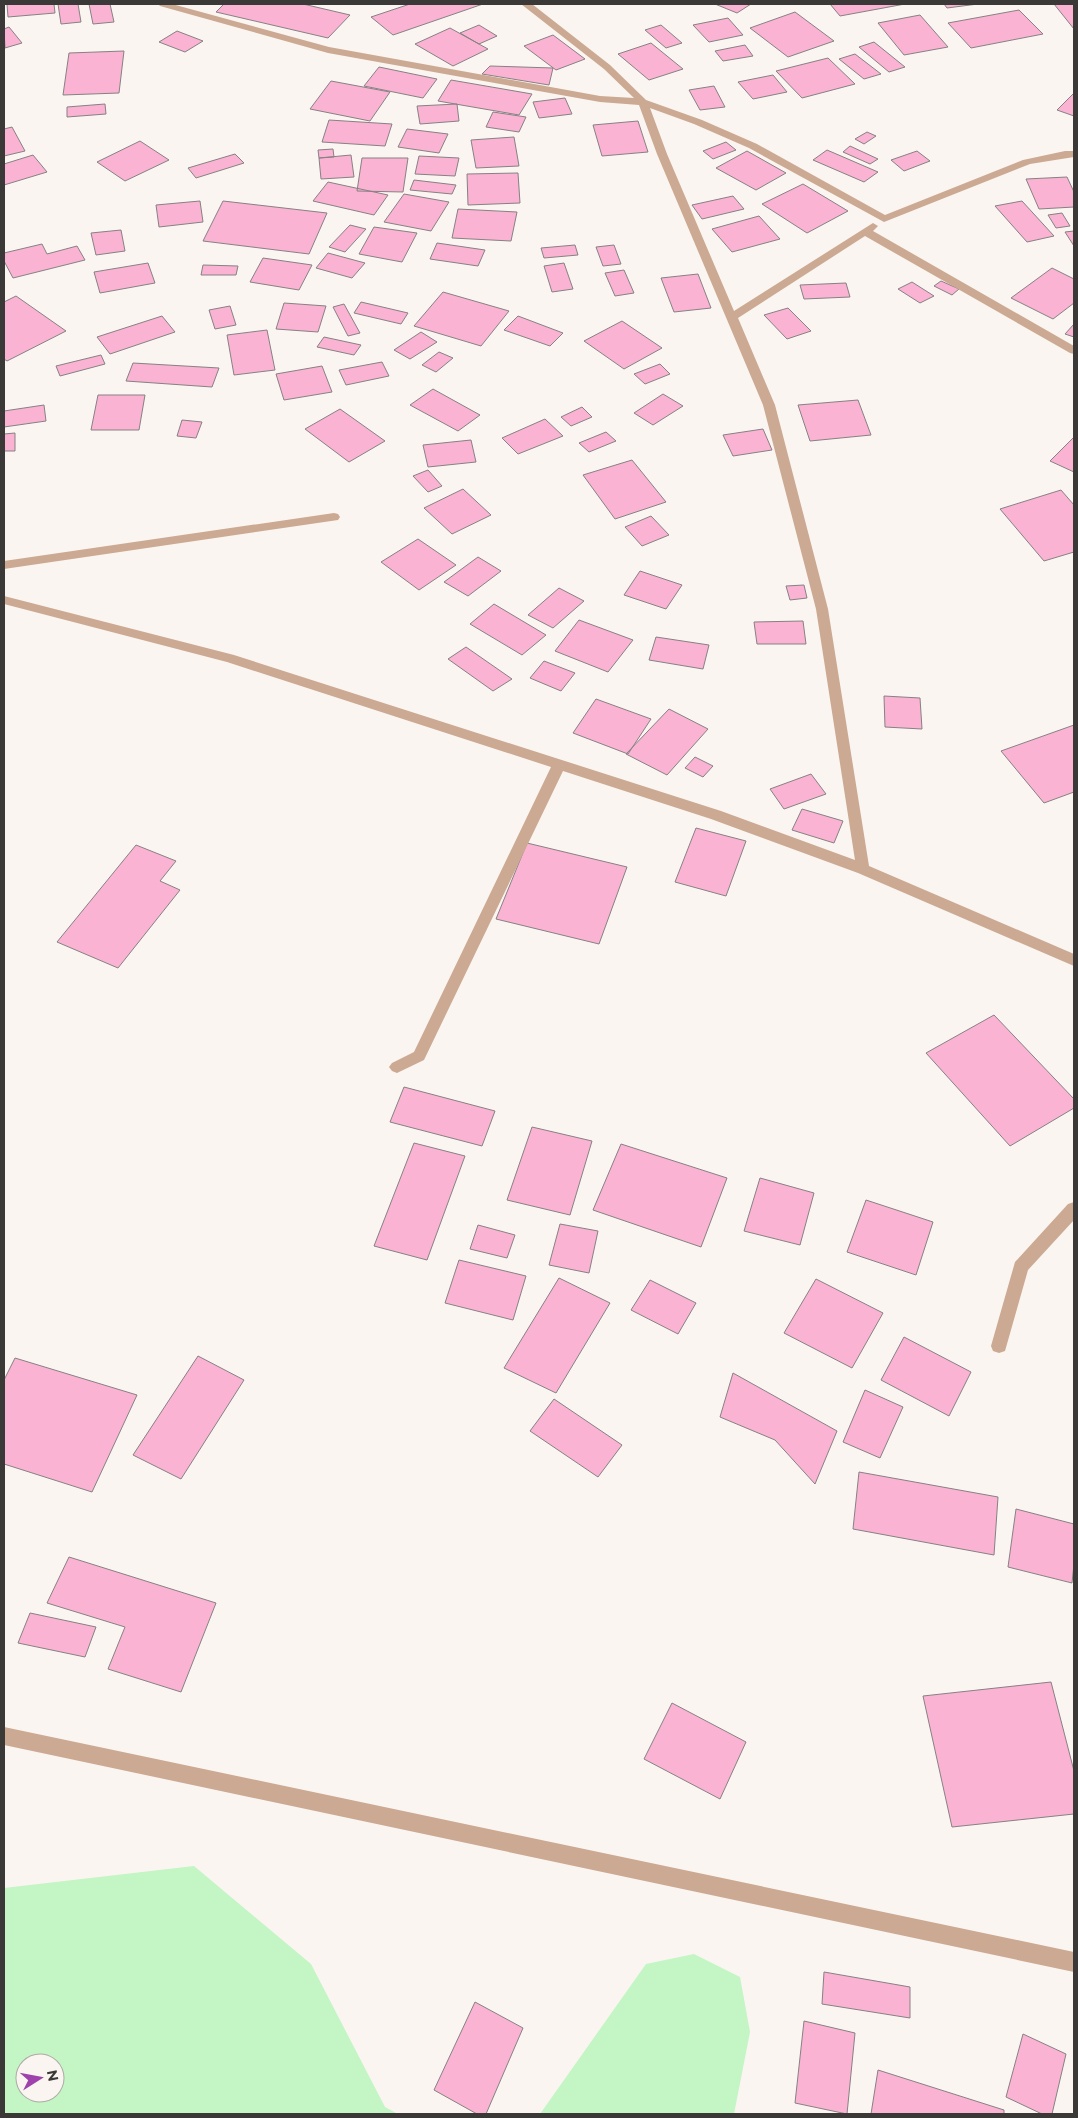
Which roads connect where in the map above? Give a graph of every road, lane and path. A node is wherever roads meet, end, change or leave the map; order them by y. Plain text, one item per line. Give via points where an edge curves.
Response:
1 (163, 4) edge
2 (526, 4) edge
3 (642, 102) junction
4 (1074, 154) edge
5 (884, 219) junction
6 (865, 231) junction
7 (732, 317) junction
8 (1074, 351) edge
9 (334, 517) dead end
10 (4, 565) edge
11 (4, 600) edge
12 (559, 764) junction
13 (862, 869) junction
14 (1074, 960) edge
15 (397, 1067) dead end
16 (1074, 1209) edge
17 (999, 1346) dead end
18 (4, 1736) edge
19 (1074, 1962) edge

1 - 3 street via 328,50 600,100
2 - 3 street via 607,67
3 - 5 street via 753,146
3 - 7 street
4 - 5 street via 1027,162
5 - 6 street
6 - 7 street
6 - 8 street
7 - 13 street via 769,405 822,609
9 - 10 street
11 - 12 street via 230,658
12 - 13 street via 716,815
12 - 15 street via 420,1056
13 - 14 street
16 - 17 street via 1020,1267
18 - 19 street

